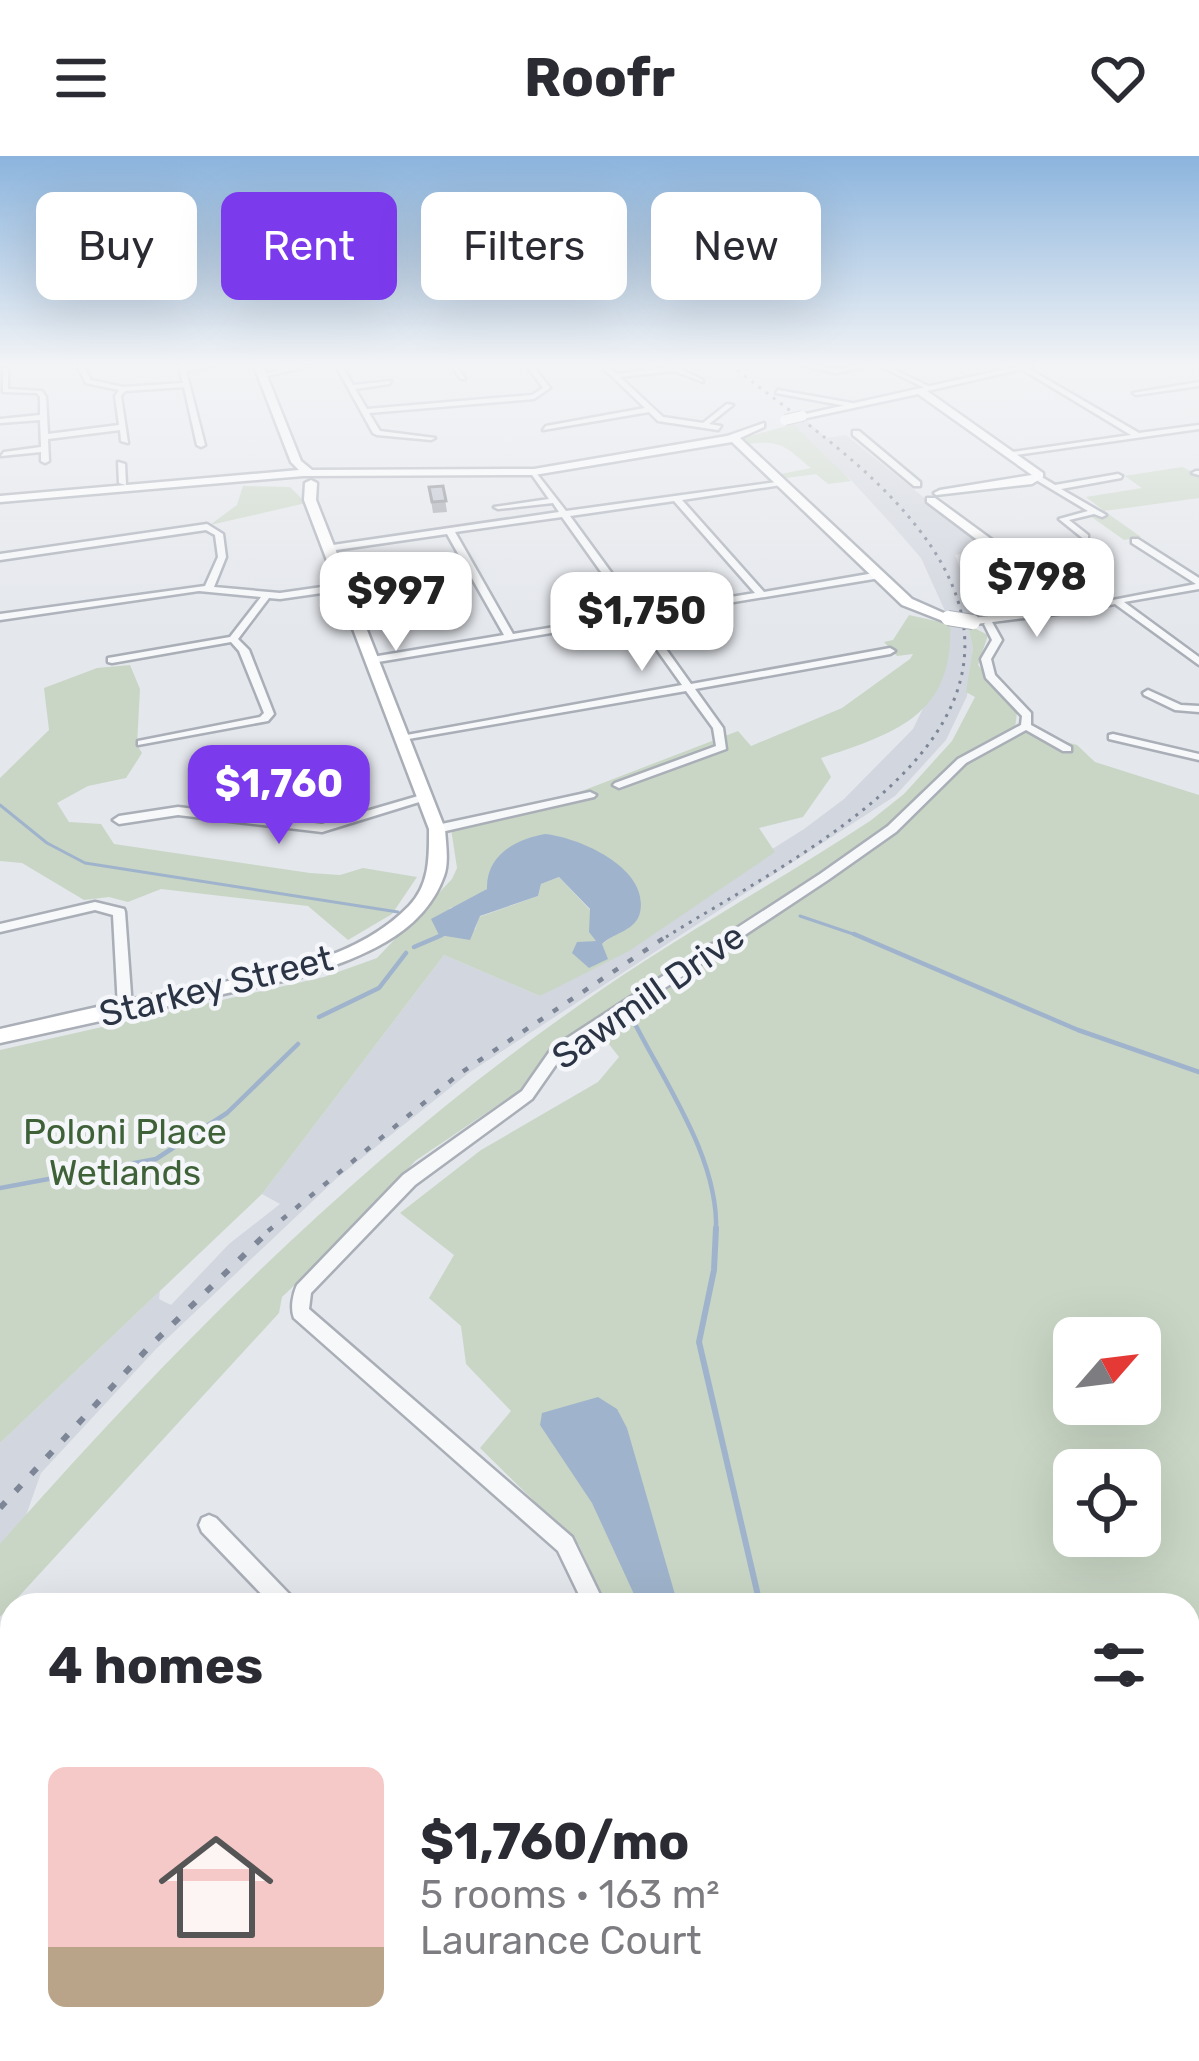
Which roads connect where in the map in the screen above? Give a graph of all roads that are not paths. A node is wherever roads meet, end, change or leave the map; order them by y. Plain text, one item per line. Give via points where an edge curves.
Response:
1 (44, 455) edge
2 (287, 455) edge
3 (621, 455) edge
4 (755, 455) edge
5 (884, 455) edge
6 (1013, 455) edge
7 (44, 461) dead end
8 (121, 464) dead end
9 (534, 472) junction
10 (294, 476) junction
11 (1118, 476) dead end
12 (311, 478) junction
13 (1037, 478) junction
14 (123, 483) dead end
15 (781, 483) junction
16 (1057, 487) junction
17 (509, 488) dead end
18 (934, 494) junction
19 (676, 498) junction
20 (0, 499) edge
21 (310, 500) junction
22 (554, 501) junction
23 (521, 505) junction
24 (498, 507) dead end
25 (563, 514) junction
26 (450, 531) junction
27 (1085, 537) dead end
28 (1135, 541) dead end
29 (328, 548) junction
30 (0, 557) edge
31 (880, 575) junction
32 (1199, 584) edge
33 (343, 587) junction
34 (209, 588) junction
35 (762, 595) junction
36 (266, 596) junction
37 (1118, 601) junction
38 (1076, 608) junction
39 (640, 616) junction
40 (0, 617) edge
41 (981, 623) junction
42 (510, 638) junction
43 (233, 639) junction
44 (890, 651) dead end
45 (112, 660) dead end
46 (372, 660) junction
47 (1199, 662) edge
48 (689, 689) junction
49 (1148, 693) dead end
50 (1199, 709) edge
51 (1026, 725) junction
52 (1113, 737) dead end
53 (401, 739) junction
54 (142, 742) dead end
55 (1067, 748) dead end
56 (1199, 757) edge
57 (619, 785) dead end
58 (590, 795) dead end
59 (425, 797) junction
60 (118, 820) dead end
61 (437, 829) junction
62 (0, 928) edge
63 (125, 1008) junction
64 (0, 1036) edge
65 (209, 1525) dead end
66 (274, 1593) edge
67 (589, 1593) edge

1 - 7 street
2 - 10 street
3 - 9 street
4 - 15 street
5 - 18 street
6 - 13 street
8 - 14 street
9 - 12 street
9 - 22 street
10 - 12 street
10 - 12 street
10 - 20 street
10 - 21 street
11 - 16 street
12 - 21 street
13 - 16 street
13 - 18 street
15 - 19 street
15 - 31 street
16 - 27 street via 1099,514 1063,519
17 - 23 street
18 - 38 street
19 - 25 street
19 - 35 street
21 - 29 street
22 - 23 street
22 - 25 street
23 - 24 street
25 - 26 street
25 - 39 street
26 - 29 street
26 - 42 street
28 - 32 street
29 - 33 street
30 - 34 street via 207,526 219,534 222,557
31 - 35 street
31 - 41 street, bridge via 916,608
32 - 37 street
33 - 36 street
33 - 46 street
34 - 36 street
34 - 40 street
35 - 39 street
36 - 43 street
37 - 38 street
37 - 47 street
38 - 41 street
39 - 42 street
39 - 48 street
41 - 51 street via 997,640 986,667 1027,715
42 - 46 street
43 - 45 street
43 - 54 street via 261,690 264,719
44 - 48 street
46 - 53 street
48 - 53 street
48 - 57 street via 722,747
49 - 50 street
51 - 55 street
51 - 67 street, Sawmill Drive via 962,761 892,829 824,877 557,1052 527,1095 410,1180 303,1290 300,1312 565,1544
52 - 56 street
53 - 59 street
58 - 61 street
59 - 60 street via 322,828 178,811
59 - 61 street
61 - 63 street, Starkey Street via 437,875 394,930 339,958
62 - 63 street via 95,906 119,911
63 - 64 street, Starkey Street
65 - 66 street

